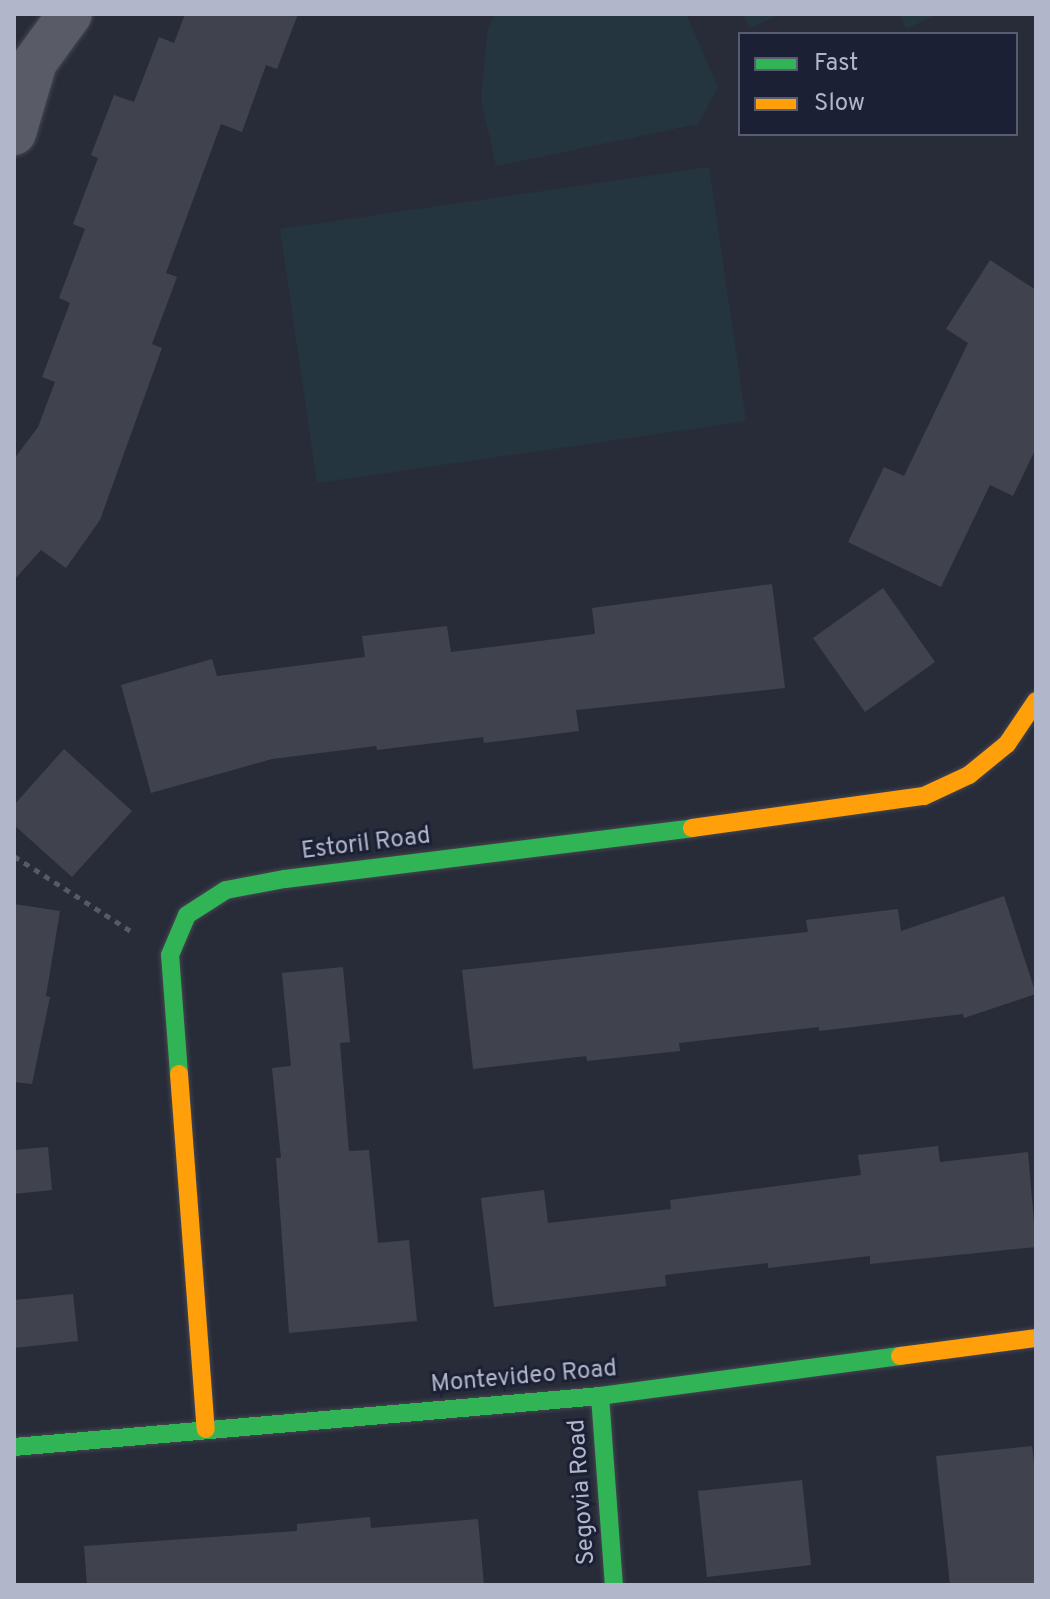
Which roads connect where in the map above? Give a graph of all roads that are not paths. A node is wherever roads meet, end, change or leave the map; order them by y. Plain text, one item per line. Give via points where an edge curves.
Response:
1 (70, 14) edge
2 (24, 58) edge
3 (14, 133) edge
4 (1036, 701) edge
5 (1036, 1338) edge
6 (600, 1396) junction
7 (206, 1429) junction
8 (14, 1447) edge
9 (614, 1585) edge

1 - 2 street
2 - 3 street
4 - 7 street, Estoril Road via 1007,744 969,775 924,796 226,890 187,915 170,955
5 - 6 street, Montevideo Road
6 - 7 street, Montevideo Road
6 - 9 street, Segovia Road
7 - 8 street, Montevideo Road

